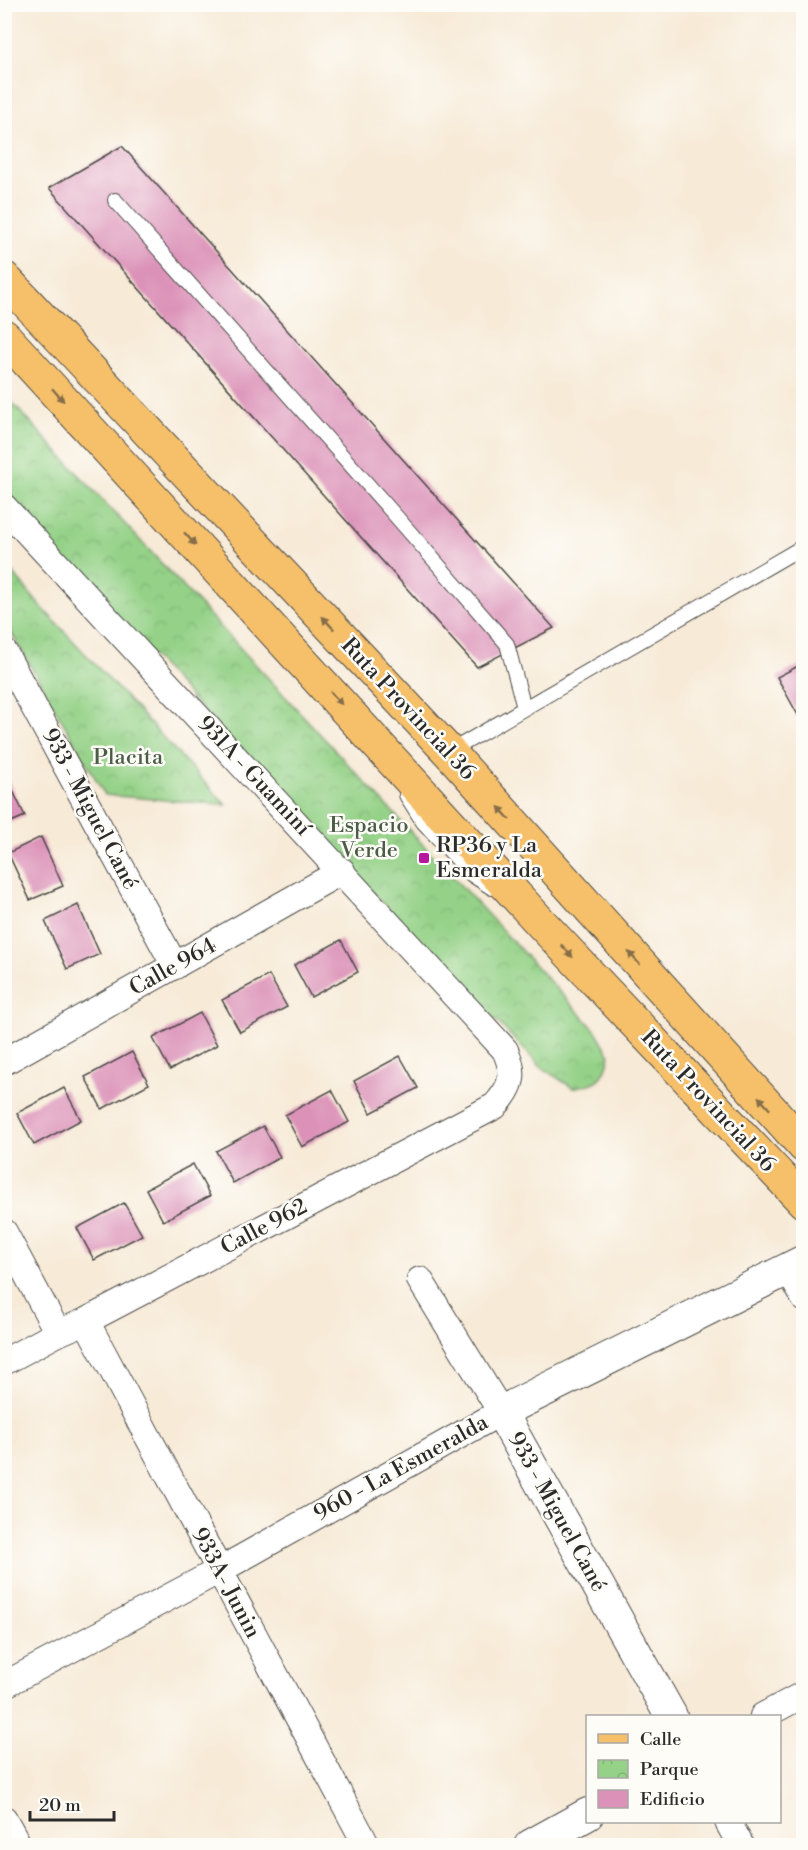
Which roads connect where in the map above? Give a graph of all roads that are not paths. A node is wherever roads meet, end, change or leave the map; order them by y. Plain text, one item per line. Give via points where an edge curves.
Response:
1 (116, 200) dead end
2 (4, 278) edge
3 (4, 336) edge
4 (16, 364) edge
5 (4, 507) edge
6 (804, 546) edge
7 (4, 652) edge
8 (524, 708) junction
9 (449, 752) junction
10 (342, 871) junction
11 (175, 966) junction
12 (4, 1062) edge
13 (511, 1080) joint
14 (804, 1146) edge
15 (804, 1202) edge
16 (4, 1232) edge
17 (796, 1265) edge
18 (420, 1280) dead end
19 (804, 1298) edge
20 (86, 1321) junction
21 (58, 1333) junction
22 (4, 1362) edge
23 (501, 1412) junction
24 (220, 1570) junction
25 (4, 1685) edge
26 (804, 1694) edge
27 (670, 1715) edge
28 (766, 1715) edge
29 (586, 1815) edge
30 (4, 1819) edge
31 (729, 1823) edge
32 (19, 1845) edge
33 (367, 1845) edge
34 (530, 1845) edge
35 (741, 1845) edge

1 - 8 lane via 507,644
9 -> 2 main road, Ruta Provincial 36
3 - 4 main road, Ruta Provincial 36
4 -> 15 main road, Ruta Provincial 36 via 373,739
5 - 10 street, 931A - Guaminí
6 - 8 lane
7 - 11 street, 933 - Miguel Cané
8 - 9 lane
14 -> 9 main road, Ruta Provincial 36
10 - 11 street, Calle 964
10 - 13 street, 931A - Guaminí via 505,1050 512,1065
11 - 12 street, Calle 964
13 - 20 street, Calle 962 via 495,1106
16 - 21 street
17 - 19 street
17 - 23 street, 960 - La Esmeralda
18 - 23 street, 933 - Miguel Cané
20 - 21 street, Calle 962
20 - 24 street, 933A- Junin
21 - 22 street, Calle 962
23 - 24 street, 960 - La Esmeralda
23 - 27 street, 933 - Miguel Cané
24 - 25 street, 960 - La Esmeralda
24 - 33 street, 933A- Junin
26 - 28 street
29 - 34 street
30 - 32 street
31 - 35 street

